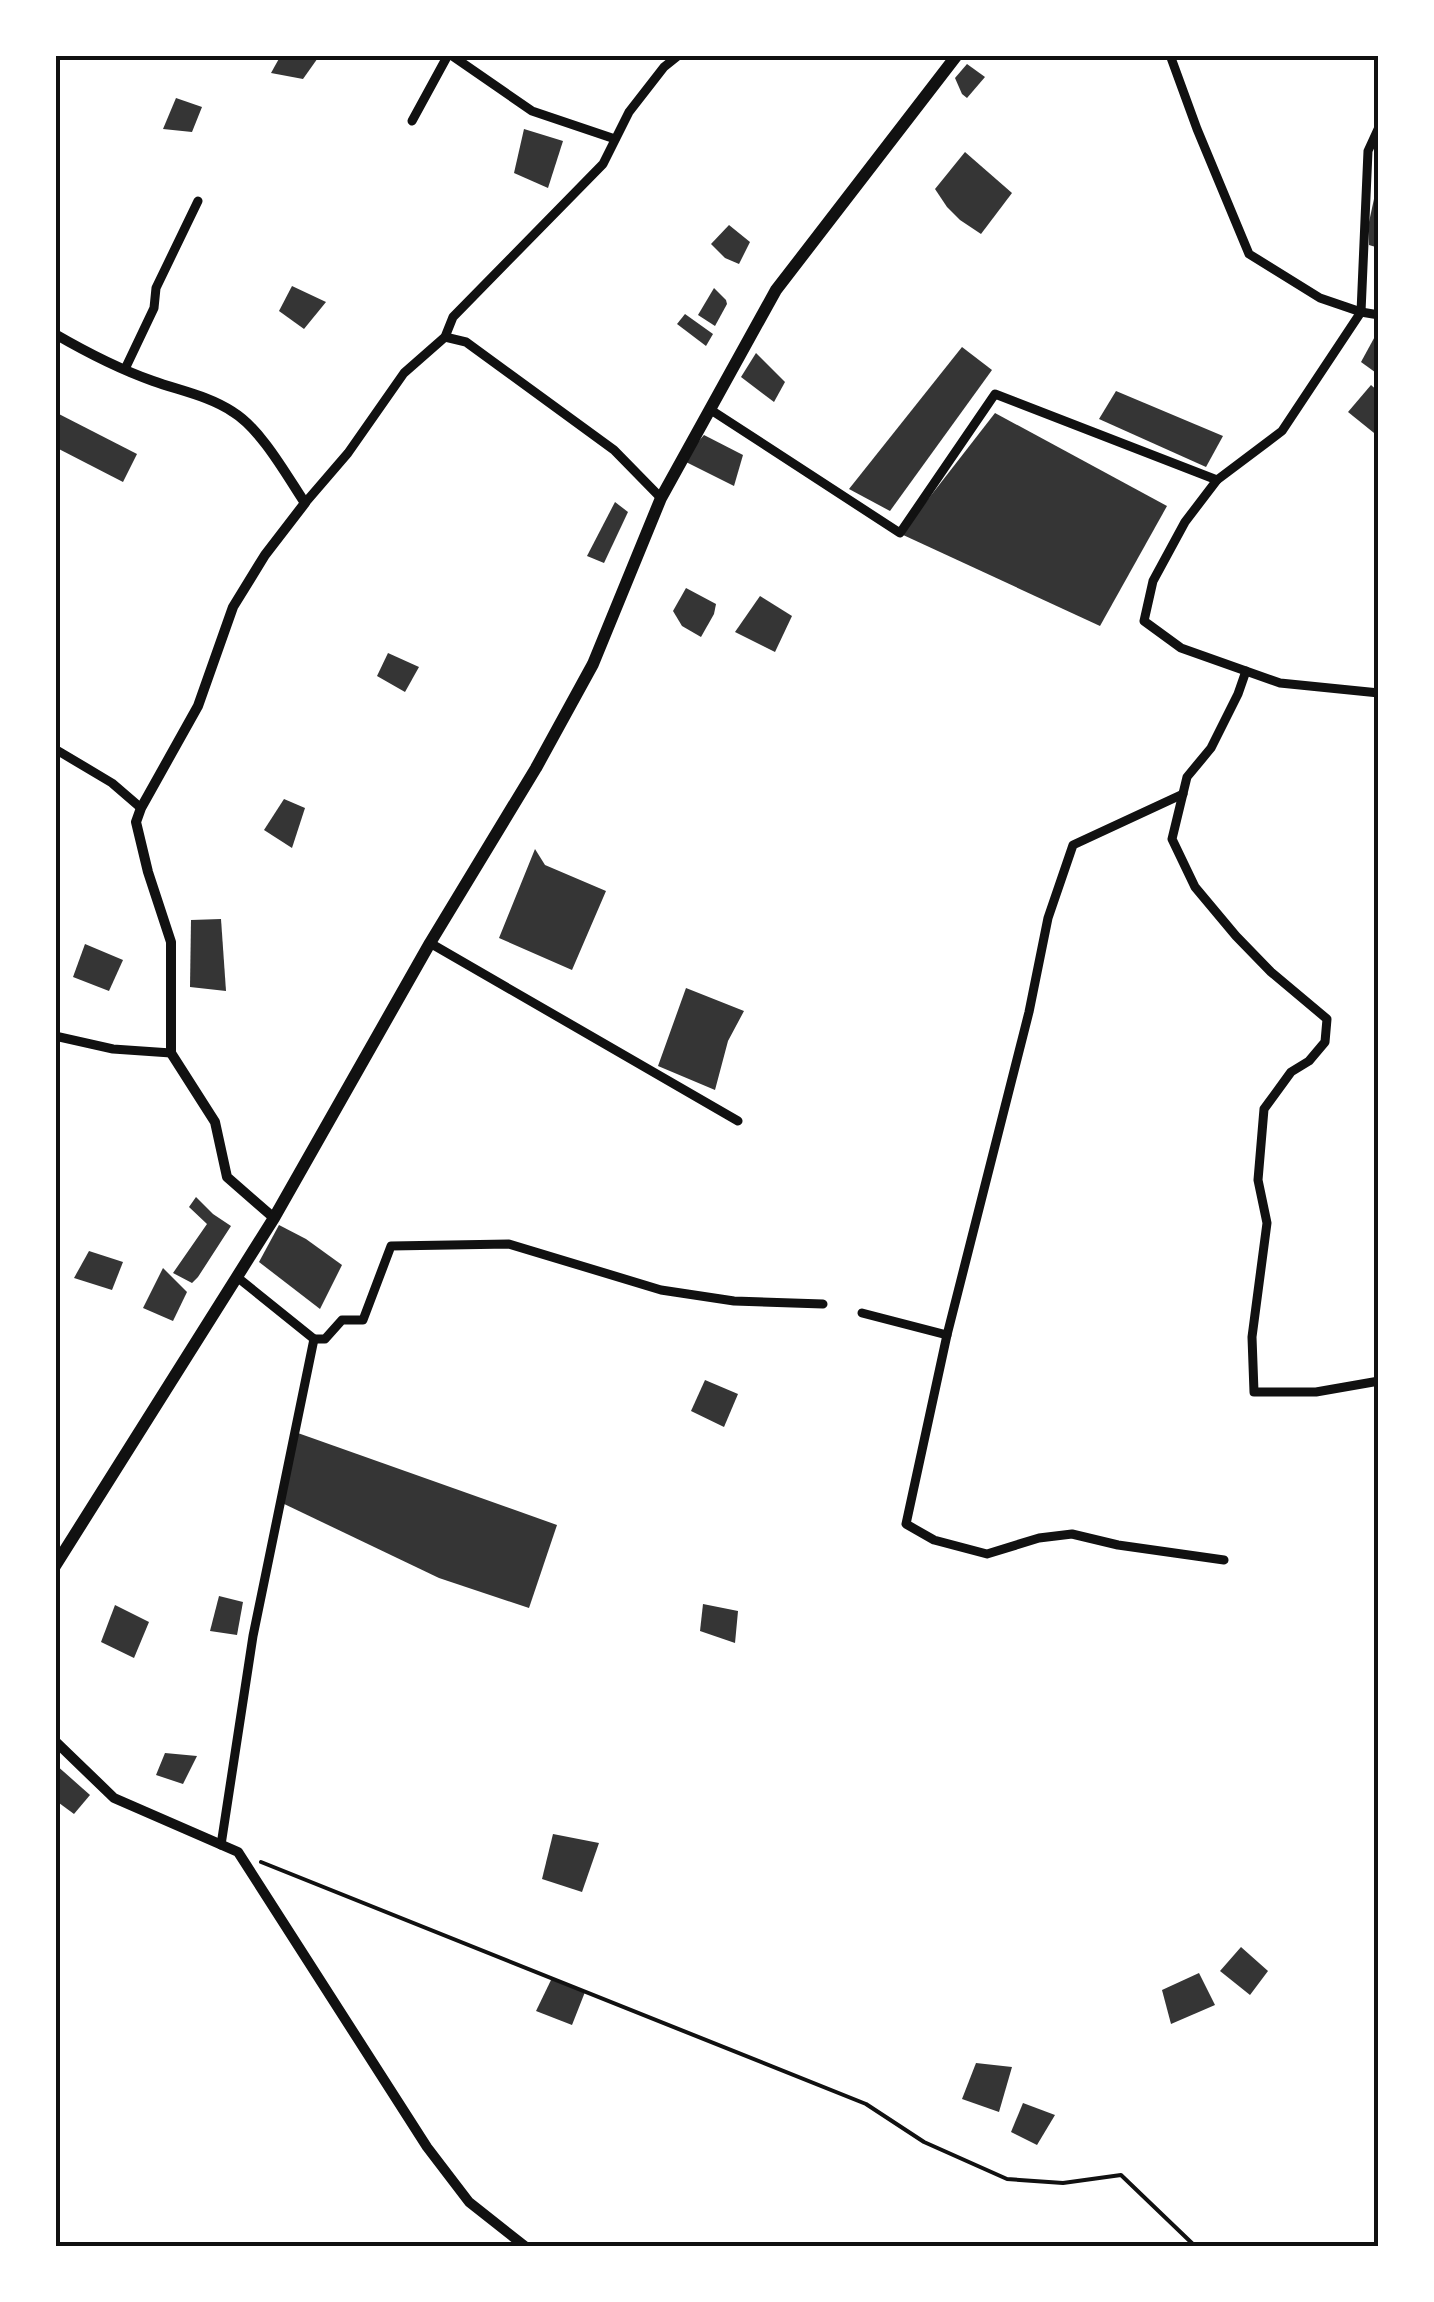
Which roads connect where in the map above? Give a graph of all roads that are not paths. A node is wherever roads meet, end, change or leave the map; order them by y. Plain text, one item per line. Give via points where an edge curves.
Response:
1 (450, 55) edge
2 (679, 55) edge
3 (957, 55) edge
4 (1170, 55) edge
5 (412, 121) dead end
6 (1379, 127) edge
7 (615, 139) junction
8 (198, 201) dead end
9 (1361, 312) junction
10 (1379, 315) edge
11 (55, 334) edge
12 (445, 337) junction
13 (124, 368) junction
14 (711, 410) junction
15 (1217, 480) junction
16 (660, 498) junction
17 (305, 504) junction
18 (1246, 671) junction
19 (1379, 693) edge
20 (55, 749) edge
21 (1183, 794) junction
22 (141, 808) junction
23 (430, 942) junction
24 (55, 1036) edge
25 (170, 1053) junction
26 (738, 1122) dead end
27 (274, 1218) junction
28 (237, 1277) junction
29 (823, 1304) dead end
30 (862, 1313) dead end
31 (947, 1335) junction
32 (314, 1339) junction
33 (1379, 1381) edge
34 (1224, 1560) dead end
35 (55, 1566) edge
36 (55, 1740) edge
37 (221, 1845) junction
38 (526, 2247) edge

1 - 5 street
1 - 7 street via 532,111
2 - 7 street
3 - 14 main road via 776,290
4 - 9 street via 1249,254 1320,298
6 - 9 street via 1368,151
7 - 12 street via 603,164 453,317
8 - 13 street
9 - 10 street
9 - 15 street via 1282,431
11 - 13 street
12 - 16 street via 466,342 614,450
12 - 17 street via 404,373
13 - 17 street via 236,413
14 - 15 street via 900,533 996,394
14 - 16 main road
15 - 18 street via 1153,581 1144,621 1181,648
16 - 23 main road via 593,664
17 - 22 street via 233,607 198,706
18 - 19 street via 1280,683
18 - 21 street
20 - 22 street
21 - 31 street via 1073,845 1048,918
21 - 33 street via 1172,838 1195,887 1271,972 1328,1019 1326,1042 1291,1072 1264,1109 1258,1180 1267,1223 1252,1337 1254,1392 1316,1392
22 - 25 street via 136,822 171,942
23 - 26 street
23 - 27 main road
24 - 25 street
25 - 27 street via 215,1122 227,1177
27 - 28 main road
28 - 32 street
28 - 35 main road
29 - 32 street via 661,1290 509,1244 390,1246 364,1320 342,1320 324,1339
30 - 31 street
31 - 34 street via 906,1524 934,1540 987,1554 1072,1534
32 - 37 street via 253,1636
36 - 37 street via 114,1798
37 - 38 street via 238,1852 469,2202

